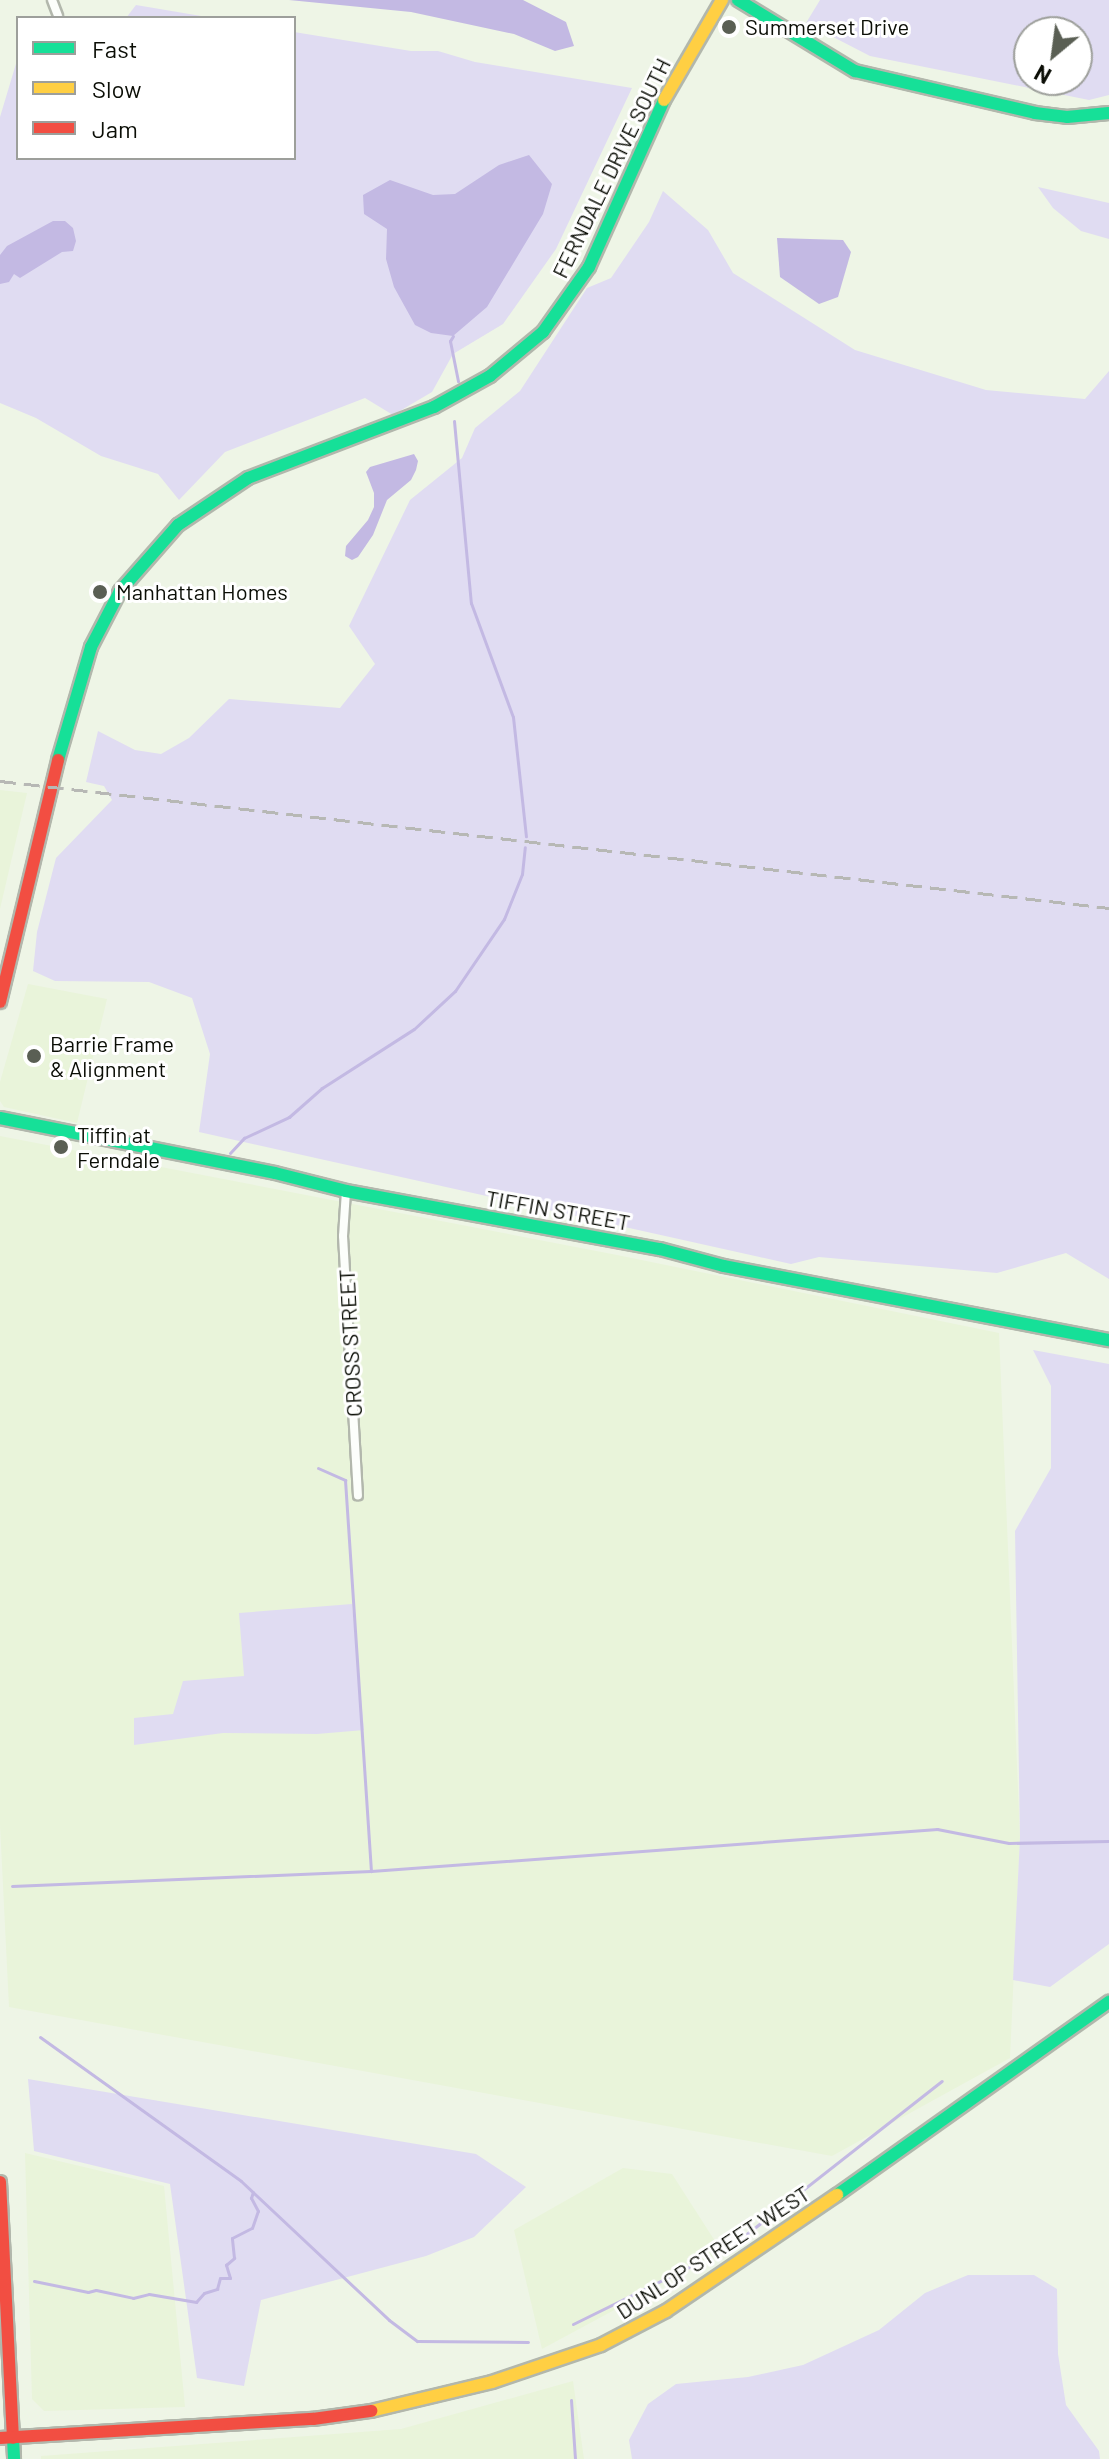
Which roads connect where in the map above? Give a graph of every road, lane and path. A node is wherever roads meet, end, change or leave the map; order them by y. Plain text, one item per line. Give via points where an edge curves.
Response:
1 (52, 0) edge
2 (722, 0) edge
3 (738, 0) edge
4 (58, 16) dead end
5 (1109, 113) edge
6 (0, 1002) edge
7 (0, 1118) edge
8 (346, 1191) junction
9 (1109, 1340) edge
10 (358, 1496) dead end
11 (1109, 2002) edge
12 (0, 2182) edge
13 (6, 2438) edge
14 (14, 2459) edge

1 - 4 street
2 - 6 main road, FERNDALE DRIVE SOUTH via 660,107 589,267 543,332 490,376 434,407 248,478 178,525 120,591 91,647 77,691
3 - 5 main road via 855,71 1035,113
7 - 8 main road, TIFFIN STREET
8 - 9 main road, TIFFIN STREET
8 - 10 street, CROSS STREET via 343,1236
11 - 13 main road, DUNLOP STREET WEST via 750,2257 601,2345 492,2382 371,2411
12 - 13 main road
13 - 14 main road

